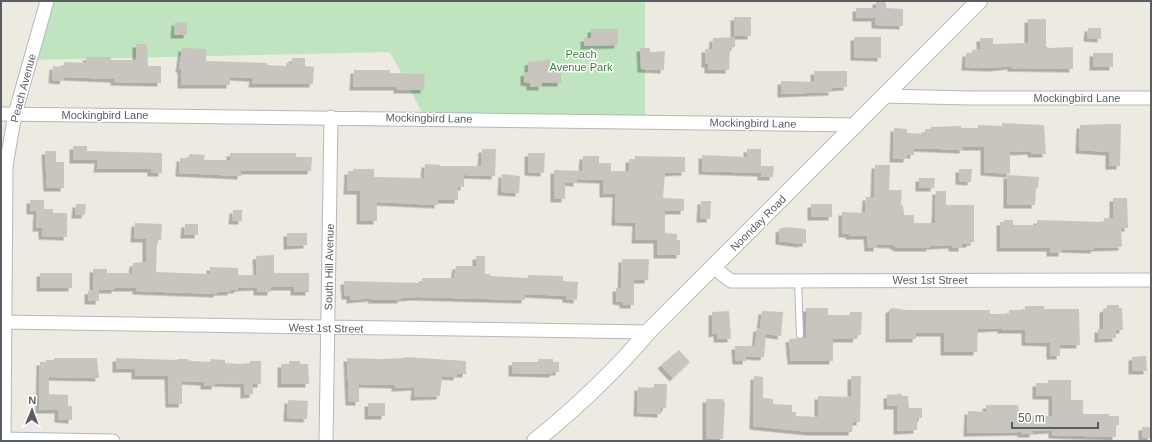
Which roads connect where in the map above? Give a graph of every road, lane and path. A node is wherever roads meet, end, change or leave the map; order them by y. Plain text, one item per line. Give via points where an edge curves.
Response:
1 (47, 1) edge
2 (979, 1) edge
3 (883, 96) junction
4 (1151, 98) edge
5 (1, 114) edge
6 (15, 114) junction
7 (331, 117) junction
8 (857, 124) junction
9 (713, 267) junction
10 (1151, 280) edge
11 (798, 281) junction
12 (3, 322) junction
13 (328, 328) junction
14 (648, 332) junction
15 (800, 335) dead end
16 (3, 440) edge
17 (113, 441) edge
18 (326, 441) edge
19 (535, 441) edge

1 - 6 street, Peach Avenue
2 - 3 street, Noonday Road
3 - 4 street, Mockingbird Lane
3 - 8 street, Noonday Road
5 - 6 street, Mockingbird Lane
6 - 7 street, Mockingbird Lane
6 - 12 street, Peach Avenue via 6,166
7 - 8 street, Mockingbird Lane
7 - 13 street, South Hill Avenue
8 - 9 street, Noonday Road
9 - 11 street, West 1st Street via 731,281
9 - 14 street, Noonday Road
10 - 11 street, West 1st Street
11 - 15 lane
12 - 13 street, West 1st Street
12 - 16 street, Peach Avenue
13 - 14 street, West 1st Street
13 - 18 street, South Hill Avenue
14 - 19 street, Noonday Road via 596,388
16 - 17 street

